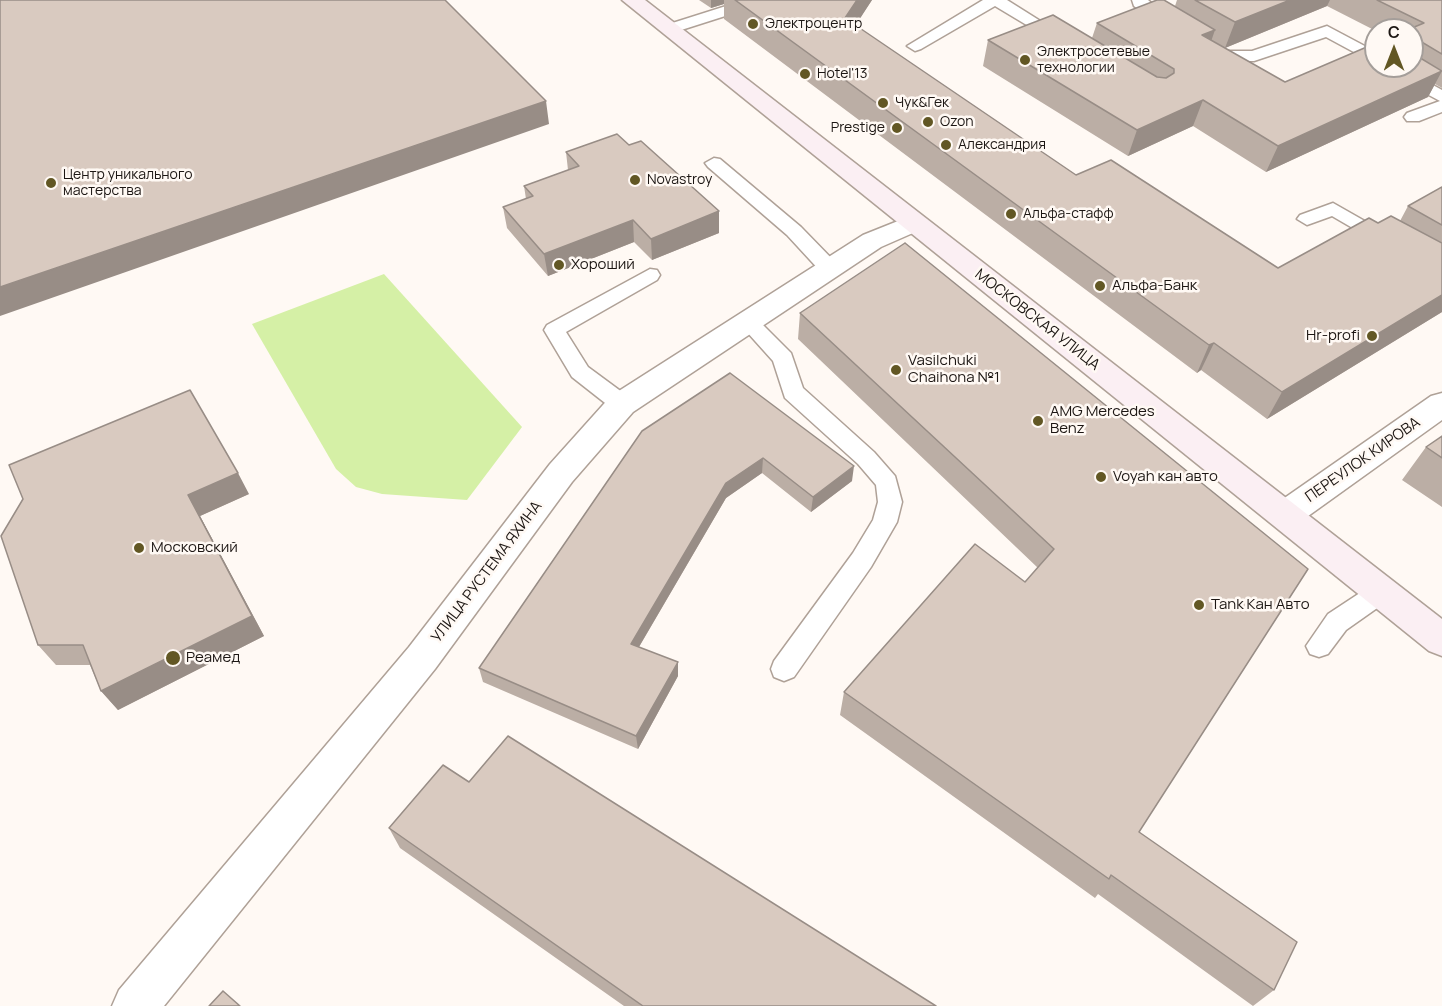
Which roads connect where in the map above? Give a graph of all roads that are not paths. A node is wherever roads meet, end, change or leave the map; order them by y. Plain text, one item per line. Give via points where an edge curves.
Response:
1 (632, 0) edge
2 (761, 0) edge
3 (969, 0) edge
4 (989, 0) edge
5 (995, 0) edge
6 (1140, 0) edge
7 (669, 29) junction
8 (915, 45) dead end
9 (1076, 48) edge
10 (1364, 52) edge
11 (1410, 78) edge
12 (1442, 97) edge
13 (1442, 106) edge
14 (1413, 117) edge
15 (714, 163) dead end
16 (913, 223) junction
17 (830, 268) junction
18 (1442, 274) edge
19 (650, 275) dead end
20 (1442, 286) edge
21 (748, 322) junction
22 (621, 404) junction
23 (1442, 404) edge
24 (1285, 515) junction
25 (1381, 592) junction
26 (1442, 640) edge
27 (1319, 646) dead end
28 (784, 669) dead end
29 (135, 1006) edge

1 - 7 street, МОСКОВСКАЯ УЛИЦА
2 - 7 lane
3 - 4 lane
5 - 8 lane
5 - 9 lane
6 - 10 lane via 1151,13 1189,39 1224,56 1254,56 1328,31
7 - 16 street, МОСКОВСКАЯ УЛИЦА
11 - 12 lane
13 - 14 lane
15 - 17 lane via 794,231
16 - 17 street, УЛИЦА РУСТЕМА ЯХИНА via 872,241
16 - 24 street, МОСКОВСКАЯ УЛИЦА
17 - 21 street, УЛИЦА РУСТЕМА ЯХИНА
18 - 20 lane via 1333,209 1307,219 1368,241
19 - 22 lane via 554,330 580,372
21 - 22 street, УЛИЦА РУСТЕМА ЯХИНА
21 - 28 lane via 783,358 793,392 887,482 890,502 885,522 862,560
22 - 29 street, УЛИЦА РУСТЕМА ЯХИНА via 561,473 422,658
23 - 24 street, ПЕРЕУЛОК КИРОВА
24 - 25 street, МОСКОВСКАЯ УЛИЦА
25 - 26 street, МОСКОВСКАЯ УЛИЦА
25 - 27 lane via 1337,622

